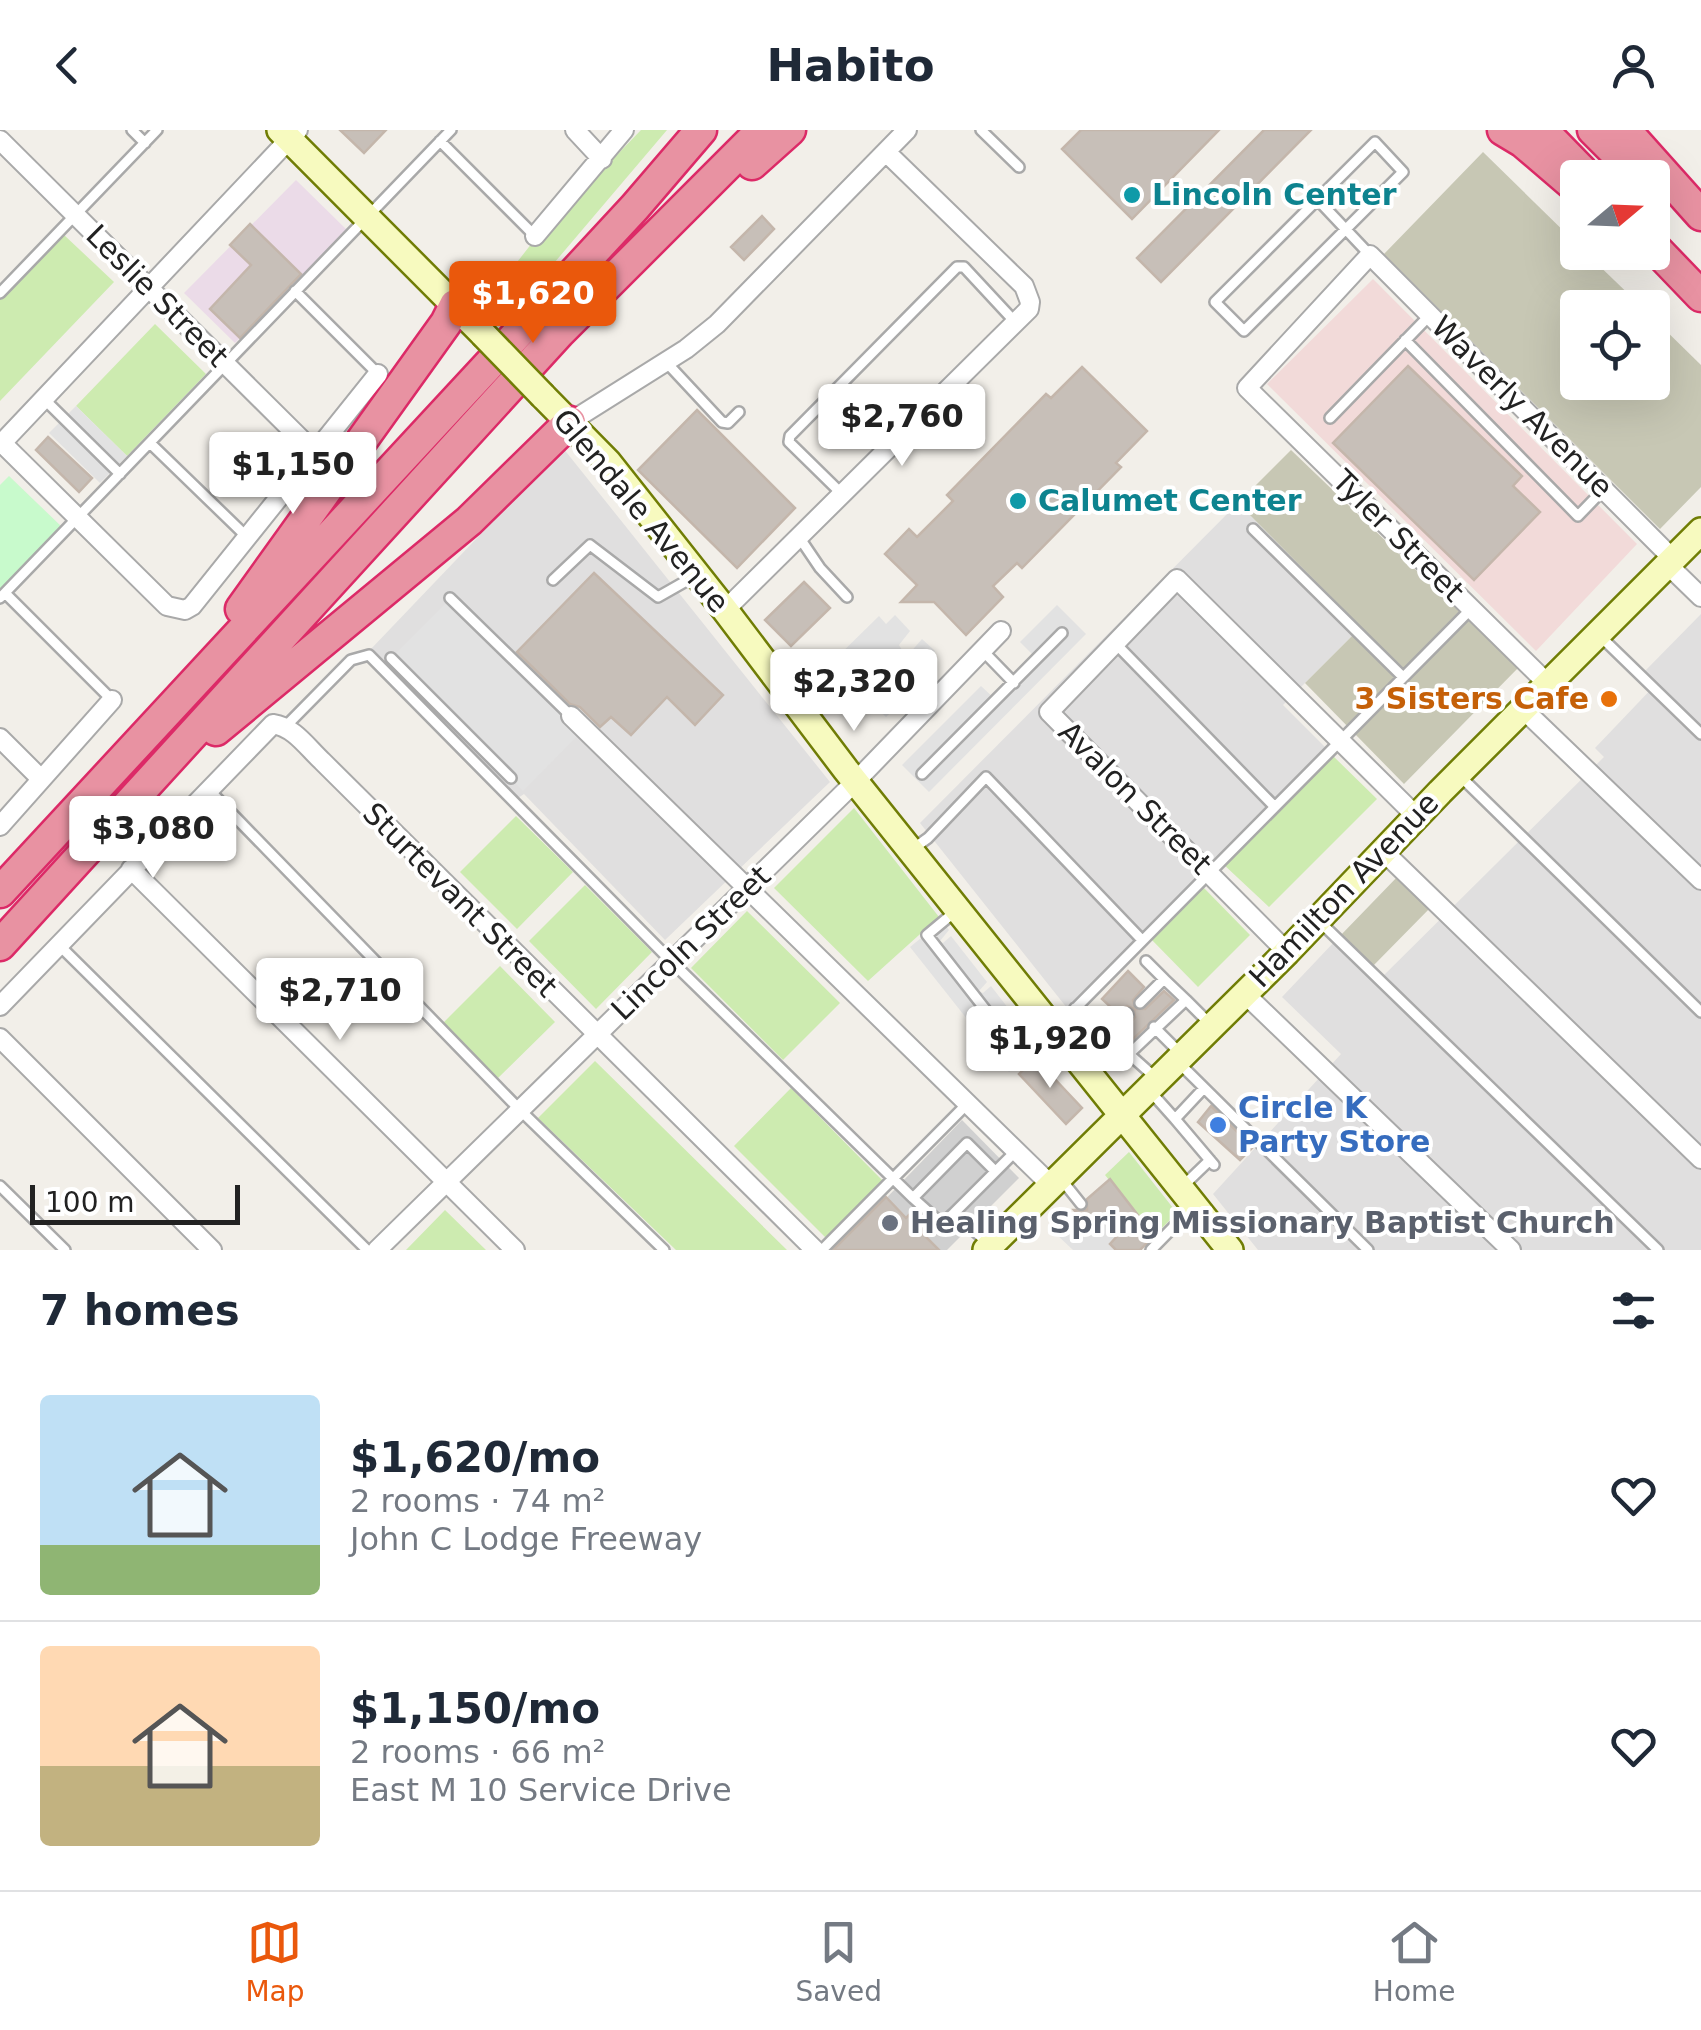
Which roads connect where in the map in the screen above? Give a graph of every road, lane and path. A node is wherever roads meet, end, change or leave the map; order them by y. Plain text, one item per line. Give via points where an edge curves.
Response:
1 (132, 130) edge
2 (157, 130) edge
3 (451, 130) edge
4 (574, 130) edge
5 (624, 130) edge
6 (679, 130) edge
7 (701, 130) edge
8 (762, 130) edge
9 (790, 130) edge
10 (907, 130) edge
11 (981, 130) edge
12 (1593, 130) edge
13 (1625, 130) edge
14 (289, 133) edge
15 (1521, 133) edge
16 (0, 140) edge
17 (440, 141) junction
18 (145, 143) junction
19 (886, 152) junction
20 (602, 158) junction
21 (1561, 160) edge
22 (1623, 160) edge
23 (1019, 167) dead end
24 (1560, 171) edge
25 (1318, 200) junction
26 (692, 204) junction
27 (635, 206) junction
28 (1670, 207) edge
29 (76, 215) junction
30 (1701, 216) edge
31 (368, 217) junction
32 (1346, 230) junction
33 (535, 236) joint
34 (1701, 237) edge
35 (1370, 255) junction
36 (1670, 264) edge
37 (148, 286) junction
38 (1, 291) edge
39 (295, 292) junction
40 (1701, 296) edge
41 (455, 305) junction
42 (1430, 314) junction
43 (1016, 323) junction
44 (1405, 340) junction
45 (666, 362) junction
46 (226, 364) junction
47 (378, 374) joint
48 (44, 398) junction
49 (740, 412) dead end
50 (1330, 418) dead end
51 (570, 422) junction
52 (150, 442) junction
53 (1, 443) edge
54 (315, 453) junction
55 (120, 474) junction
56 (1604, 489) junction
57 (842, 494) junction
58 (78, 517) junction
59 (1253, 529) dead end
60 (1701, 531) edge
61 (248, 536) junction
62 (798, 537) junction
63 (1670, 562) junction
64 (698, 575) junction
65 (553, 580) dead end
66 (2, 596) edge
67 (1701, 597) edge
68 (450, 598) dead end
69 (847, 598) dead end
70 (1472, 609) junction
71 (726, 610) junction
72 (1000, 631) dead end
73 (1062, 633) dead end
74 (1598, 633) junction
75 (1115, 643) junction
76 (982, 650) junction
77 (391, 658) dead end
78 (206, 671) junction
79 (844, 676) dead end
80 (902, 676) dead end
81 (1402, 677) junction
82 (1014, 684) junction
83 (1549, 685) junction
84 (112, 700) joint
85 (932, 702) junction
86 (876, 707) dead end
87 (1523, 709) junction
88 (571, 716) joint
89 (460, 722) junction
90 (279, 725) junction
91 (448, 734) junction
92 (1701, 734) edge
93 (0, 738) edge
94 (1340, 740) junction
95 (164, 765) junction
96 (922, 774) dead end
97 (1458, 774) junction
98 (511, 778) dead end
99 (41, 780) junction
100 (856, 781) junction
101 (209, 790) junction
102 (1274, 806) junction
103 (1416, 816) junction
104 (0, 826) edge
105 (912, 850) junction
106 (1384, 852) junction
107 (131, 869) junction
108 (1208, 873) junction
109 (1701, 880) edge
110 (747, 888) junction
111 (0, 892) edge
112 (959, 908) junction
113 (1318, 920) junction
114 (1142, 940) junction
115 (0, 944) edge
116 (59, 944) junction
117 (1287, 952) junction
118 (1146, 961) dead end
119 (672, 962) junction
120 (1164, 979) junction
121 (1244, 993) junction
122 (1186, 1000) junction
123 (1146, 1001) dead end
124 (0, 1006) edge
125 (1075, 1008) junction
126 (1701, 1012) edge
127 (1127, 1019) dead end
128 (1212, 1025) junction
129 (1052, 1026) junction
130 (1154, 1027) junction
131 (1108, 1033) junction
132 (596, 1036) junction
133 (0, 1038) edge
134 (1125, 1050) junction
135 (1179, 1057) junction
136 (1091, 1075) junction
137 (1152, 1084) junction
138 (1204, 1088) junction
139 (968, 1103) junction
140 (520, 1110) junction
141 (1122, 1114) junction
142 (1175, 1119) junction
143 (1016, 1151) junction
144 (1701, 1159) edge
145 (995, 1171) junction
146 (893, 1178) junction
147 (444, 1180) junction
148 (1055, 1181) junction
149 (0, 1186) edge
150 (1188, 1196) junction
151 (913, 1198) junction
152 (1082, 1204) dead end
153 (954, 1212) junction
154 (988, 1248) edge
155 (64, 1250) edge
156 (212, 1250) edge
157 (367, 1250) edge
158 (376, 1250) edge
159 (514, 1250) edge
160 (664, 1250) edge
161 (819, 1250) edge
162 (1151, 1250) edge
163 (1230, 1250) edge
164 (1368, 1250) edge
165 (1511, 1250) edge
166 (1658, 1250) edge

1 - 18 lane
2 - 18 lane
3 - 17 lane
4 - 20 street
5 - 20 street
6 - 27 highway
7 - 27 highway
8 - 26 highway
9 - 26 highway
10 - 19 street
11 - 23 lane
12 - 22 highway
13 - 30 highway
14 - 31 street, Glendale Avenue
14 - 37 street
15 - 21 highway
15 - 24 highway
16 - 29 street, Leslie Street
17 - 31 lane
17 - 33 lane
18 - 29 lane
19 - 43 street via 1024,286 1029,309
19 - 45 street via 717,324
20 - 33 street
25 - 32 lane
25 - 32 lane via 1375,142 1403,172
25 - 32 lane via 1215,302 1244,331
26 - 95 highway via 559,334
27 - 78 highway
28 - 34 highway
29 - 37 street, Leslie Street
29 - 38 lane
31 - 39 lane
31 - 41 street, Glendale Avenue
32 - 35 lane
35 - 42 street, Waverly Avenue
35 - 70 street, Tyler Street via 1247,388
36 - 40 highway
37 - 46 street, Leslie Street
37 - 48 street
39 - 46 lane
39 - 47 lane
41 - 51 street, Glendale Avenue, bridge
41 - 78 highway via 220,638
42 - 44 lane
42 - 56 street, Waverly Avenue
43 - 57 street
43 - 57 lane via 957,267 790,436
44 - 50 lane
44 - 56 lane via 1578,516
45 - 49 lane via 722,422
45 - 51 street
46 - 52 lane
46 - 54 street, Leslie Street
47 - 54 street
48 - 53 street
48 - 55 lane
51 - 64 street, Glendale Avenue
51 - 95 highway via 469,521 232,720
52 - 55 lane
52 - 61 lane
53 - 58 street
54 - 61 street
55 - 58 lane
56 - 63 street, Waverly Avenue
57 - 62 street
58 - 61 street via 178,611 192,606
58 - 66 lane
59 - 81 lane
60 - 63 street, Hamilton Avenue
62 - 69 lane
62 - 71 street
63 - 67 street, Waverly Avenue
63 - 74 street, Hamilton Avenue
64 - 65 lane via 658,596 590,545
64 - 71 street, Glendale Avenue
66 - 84 lane
68 - 88 lane
70 - 81 lane
70 - 83 street, Tyler Street
71 - 100 street, Glendale Avenue
72 - 76 street, Lincoln Street
73 - 82 lane
74 - 83 street, Hamilton Avenue
74 - 92 lane
75 - 94 street via 1176,579
75 - 102 lane
75 - 108 street, Avalon Street via 1049,712
76 - 82 lane
76 - 85 street, Lincoln Street
77 - 89 lane
78 - 111 highway
79 - 86 lane
80 - 85 lane
81 - 94 lane
82 - 96 lane
83 - 87 street, Hamilton Avenue
84 - 99 street
85 - 100 street, Lincoln Street
87 - 97 street, Hamilton Avenue
87 - 109 street
88 - 110 street
89 - 91 lane
89 - 98 lane
90 - 91 lane via 351,660 370,655
90 - 101 street
90 - 132 street, Sturtevant Street
91 - 119 lane
93 - 99 street
94 - 102 lane
94 - 103 street
95 - 115 highway
97 - 103 street, Hamilton Avenue
97 - 126 lane
99 - 104 street
100 - 105 street, Glendale Avenue
100 - 110 street, Lincoln Street
101 - 107 street
101 - 140 lane
102 - 108 lane
103 - 106 street, Hamilton Avenue
105 - 112 street, Glendale Avenue
105 - 114 lane via 986,777
106 - 113 street, Hamilton Avenue
106 - 144 street
107 - 116 street
107 - 147 street
108 - 114 lane
108 - 117 street, Avalon Street
110 - 119 street, Lincoln Street
110 - 139 street
112 - 129 street, Glendale Avenue
112 - 129 lane via 927,935 1006,1036 1018,1050
113 - 117 street, Hamilton Avenue
113 - 166 lane
114 - 125 lane
116 - 124 street
116 - 157 lane
117 - 121 street, Hamilton Avenue
118 - 120 lane
119 - 132 street, Lincoln Street
119 - 146 lane
120 - 122 lane
120 - 123 lane
121 - 128 street, Hamilton Avenue
121 - 165 street
122 - 128 lane
122 - 130 lane
125 - 129 lane
125 - 131 lane
127 - 131 lane
128 - 135 street, Hamilton Avenue
129 - 136 street, Glendale Avenue
130 - 134 lane
130 - 135 lane
131 - 134 lane
132 - 140 street, Lincoln Street
132 - 161 street, Sturtevant Street
133 - 156 street
134 - 136 lane
134 - 137 lane
135 - 137 street, Hamilton Avenue
135 - 138 lane
136 - 141 street, Glendale Avenue
137 - 141 street, Hamilton Avenue
137 - 142 lane
138 - 142 lane
138 - 164 lane
139 - 143 street
139 - 146 lane
140 - 147 street, Lincoln Street
140 - 160 lane
141 - 148 street, Hamilton Avenue
141 - 150 street, Glendale Avenue
142 - 150 lane via 1212,1163
143 - 145 lane
143 - 148 street
145 - 151 lane via 967,1142
145 - 153 lane
146 - 151 lane
146 - 161 lane
147 - 158 street, Lincoln Street
147 - 159 street
148 - 152 lane
148 - 154 street, Hamilton Avenue
149 - 155 lane
150 - 162 lane
150 - 163 street, Glendale Avenue
151 - 153 lane via 942,1224
153 - 154 lane

